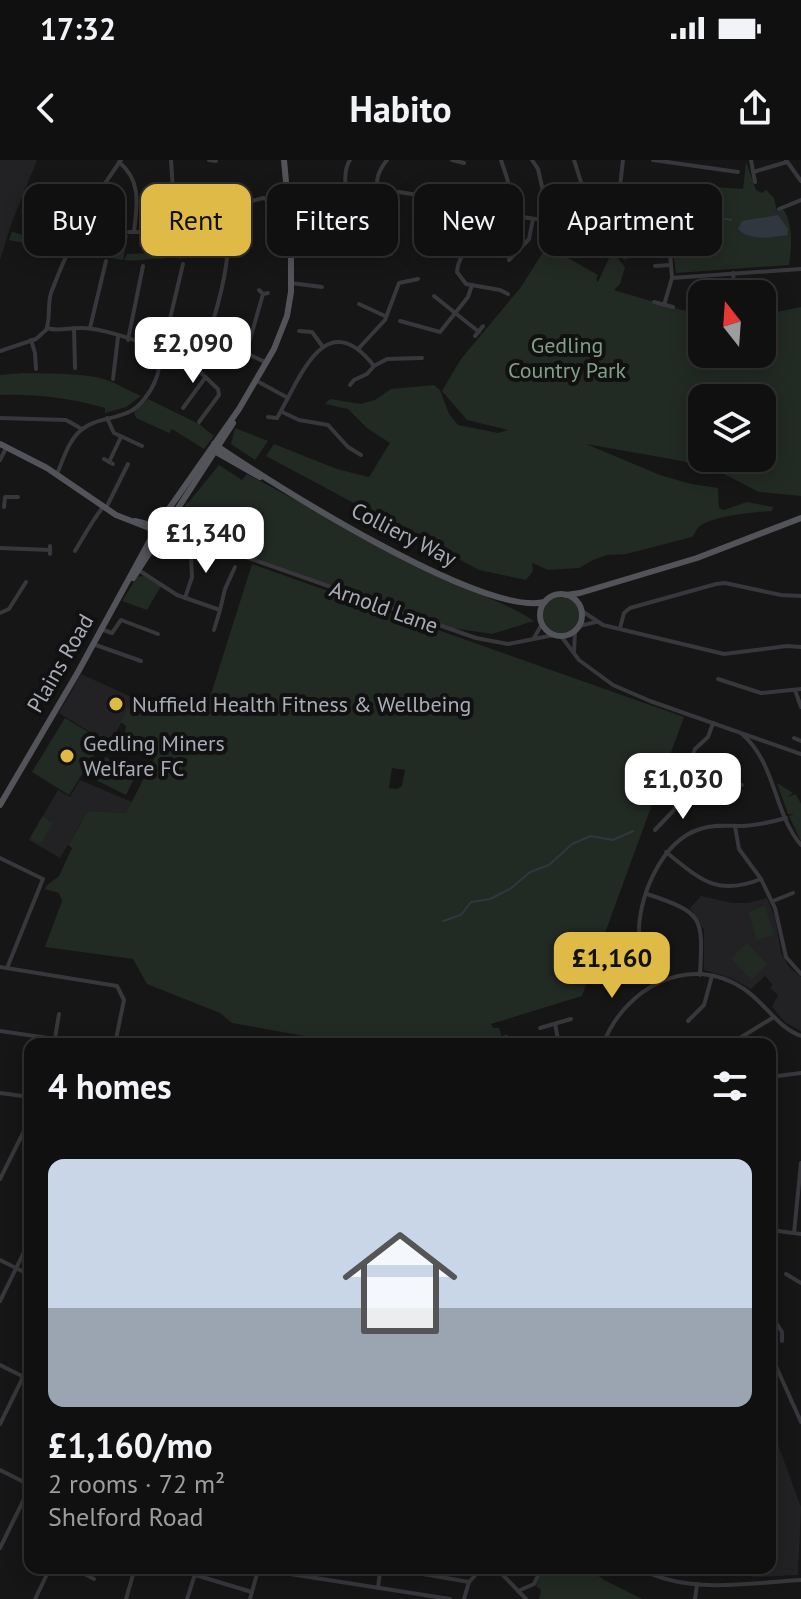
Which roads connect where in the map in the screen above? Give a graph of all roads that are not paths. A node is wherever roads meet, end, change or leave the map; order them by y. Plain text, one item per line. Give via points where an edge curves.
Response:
1 (171, 160) edge
2 (284, 160) edge
3 (350, 160) edge
4 (387, 160) edge
5 (452, 160) edge
6 (501, 160) edge
7 (532, 160) edge
8 (574, 160) edge
9 (623, 160) edge
10 (653, 160) edge
11 (712, 160) edge
12 (751, 160) edge
13 (120, 161) edge
14 (787, 161) edge
15 (460, 164) dead end
16 (711, 168) junction
17 (738, 172) dead end
18 (753, 172) junction
19 (801, 181) edge
20 (755, 182) dead end
21 (173, 184) edge
22 (286, 184) edge
23 (347, 184) edge
24 (377, 184) edge
25 (508, 184) edge
26 (541, 184) edge
27 (582, 184) edge
28 (620, 184) edge
29 (801, 200) edge
30 (786, 206) junction
31 (779, 209) dead end
32 (788, 214) dead end
33 (523, 218) edge
34 (533, 219) junction
35 (539, 221) edge
36 (134, 232) dead end
37 (226, 256) edge
38 (291, 256) edge
39 (462, 256) edge
40 (670, 256) edge
41 (513, 259) dead end
42 (107, 265) dead end
43 (671, 265) junction
44 (655, 266) dead end
45 (184, 268) dead end
46 (801, 269) edge
47 (144, 270) dead end
48 (733, 273) junction
49 (672, 278) junction
50 (734, 280) edge
51 (414, 282) dead end
52 (291, 283) junction
53 (472, 285) junction
54 (322, 287) dead end
55 (263, 292) dead end
56 (508, 294) dead end
57 (434, 296) dead end
58 (654, 302) dead end
59 (363, 303) dead end
60 (664, 305) junction
61 (673, 307) dead end
62 (456, 313) junction
63 (385, 316) junction
64 (400, 321) dead end
65 (483, 326) dead end
66 (47, 328) junction
67 (74, 328) junction
68 (90, 328) junction
69 (303, 333) dead end
70 (118, 337) junction
71 (31, 340) junction
72 (128, 340) junction
73 (323, 347) junction
74 (359, 348) junction
75 (152, 349) junction
76 (0, 351) edge
77 (158, 357) junction
78 (422, 358) dead end
79 (267, 363) junction
80 (37, 365) dead end
81 (77, 365) dead end
82 (192, 366) junction
83 (374, 366) junction
84 (115, 377) dead end
85 (205, 378) junction
86 (257, 381) junction
87 (350, 381) dead end
88 (288, 398) junction
89 (186, 406) dead end
90 (281, 411) junction
91 (268, 417) dead end
92 (107, 418) junction
93 (3, 419) edge
94 (203, 420) dead end
95 (82, 429) junction
96 (121, 437) junction
97 (140, 444) dead end
98 (3, 446) edge
99 (215, 448) junction
100 (361, 455) dead end
101 (0, 460) edge
102 (109, 462) dead end
103 (128, 464) dead end
104 (57, 474) junction
105 (0, 491) edge
106 (5, 497) junction
107 (18, 497) dead end
108 (4, 507) dead end
109 (104, 508) junction
110 (801, 518) edge
111 (159, 529) junction
112 (181, 539) junction
113 (195, 544) junction
114 (154, 545) junction
115 (0, 548) edge
116 (50, 550) dead end
117 (75, 551) dead end
118 (238, 556) junction
119 (235, 567) dead end
120 (137, 569) junction
121 (26, 585) dead end
122 (596, 588) junction
123 (566, 595) junction
124 (801, 596) edge
125 (185, 598) junction
126 (520, 602) junction
127 (545, 602) junction
128 (581, 609) junction
129 (220, 610) junction
130 (0, 613) edge
131 (110, 614) junction
132 (121, 620) junction
133 (542, 621) junction
134 (596, 622) junction
135 (577, 628) junction
136 (620, 628) junction
137 (101, 629) junction
138 (214, 630) dead end
139 (158, 634) dead end
140 (558, 635) junction
141 (532, 639) junction
142 (93, 644) junction
143 (801, 647) edge
144 (574, 655) junction
145 (141, 661) dead end
146 (718, 679) dead end
147 (798, 689) edge
148 (801, 707) edge
149 (713, 723) junction
150 (740, 733) junction
151 (794, 738) dead end
152 (765, 741) junction
153 (801, 743) edge
154 (759, 751) junction
155 (799, 753) edge
156 (684, 779) junction
157 (742, 785) dead end
158 (0, 805) edge
159 (786, 818) junction
160 (735, 826) junction
161 (655, 830) dead end
162 (801, 845) edge
163 (666, 852) junction
164 (0, 858) edge
165 (761, 879) junction
166 (793, 893) dead end
167 (647, 894) junction
168 (772, 901) junction
169 (643, 961) junction
170 (0, 967) edge
171 (614, 967) dead end
172 (7, 968) junction
173 (801, 974) edge
174 (700, 975) junction
175 (712, 976) junction
176 (654, 984) junction
177 (59, 1014) dead end
178 (774, 1017) junction
179 (571, 1019) dead end
180 (688, 1021) dead end
181 (555, 1024) junction
182 (540, 1028) dead end
183 (0, 1031) edge
184 (801, 1036) edge
185 (34, 1038) edge
186 (55, 1038) edge
187 (116, 1038) edge
188 (558, 1038) edge
189 (606, 1038) edge
190 (740, 1038) edge
191 (801, 1073) edge
192 (776, 1076) edge
193 (0, 1093) edge
194 (24, 1096) edge
195 (24, 1131) edge
196 (801, 1165) edge
197 (0, 1179) edge
198 (776, 1231) edge
199 (794, 1233) junction
200 (801, 1234) edge
201 (24, 1252) edge
202 (0, 1260) edge
203 (16, 1268) junction
204 (24, 1272) edge
205 (786, 1274) dead end
206 (801, 1283) edge
207 (0, 1301) edge
208 (776, 1330) edge
209 (790, 1332) dead end
210 (0, 1365) edge
211 (776, 1366) edge
212 (23, 1377) joint
213 (801, 1422) edge
214 (0, 1424) edge
215 (0, 1470) edge
216 (24, 1483) edge
217 (24, 1499) edge
218 (21, 1506) junction
219 (24, 1508) edge
220 (0, 1548) edge
221 (47, 1574) edge
222 (85, 1574) edge
223 (133, 1574) edge
224 (192, 1574) edge
225 (257, 1574) edge
226 (290, 1574) edge
227 (380, 1574) edge
228 (423, 1574) edge
229 (476, 1574) edge
230 (502, 1574) edge
231 (539, 1574) edge
232 (653, 1574) edge
233 (195, 1575) junction
234 (94, 1579) dead end
235 (801, 1580) edge
236 (469, 1582) junction
237 (697, 1584) junction
238 (378, 1588) junction
239 (518, 1591) junction
240 (252, 1592) junction
241 (35, 1599) edge
242 (126, 1599) edge
243 (187, 1599) edge
244 (250, 1599) edge
245 (450, 1599) edge
246 (464, 1599) edge
247 (526, 1599) edge
248 (695, 1599) edge

1 - 21 street
2 - 22 main road
3 - 23 street
4 - 24 street
5 - 15 street
6 - 25 street
7 - 26 street
8 - 27 street
9 - 28 street
10 - 16 street
11 - 16 street
12 - 18 street
13 - 36 street via 135,181
13 - 66 street via 79,229 50,297
14 - 18 street
14 - 19 street
16 - 17 street
18 - 20 street
29 - 30 street
30 - 31 street
30 - 32 street
33 - 34 street
34 - 35 street
34 - 41 street via 530,236
37 - 82 street via 206,344
38 - 52 main road
39 - 53 street via 457,272
40 - 43 street
42 - 68 street
43 - 44 street
43 - 49 street
45 - 75 street via 169,323
46 - 48 street
47 - 72 street
48 - 49 street
48 - 50 street
49 - 60 street
51 - 63 street via 399,283
52 - 54 street
52 - 79 main road via 287,316
53 - 56 street via 501,287
53 - 62 street
55 - 79 street via 245,353
57 - 62 street
58 - 60 street
59 - 63 street
60 - 61 street
62 - 64 street via 440,332
62 - 65 street via 477,334
63 - 74 street
66 - 67 street
66 - 71 street
67 - 68 street
67 - 81 street
68 - 70 street
69 - 73 street via 312,332
70 - 72 street
70 - 84 street
71 - 76 street
71 - 80 street
72 - 75 street
73 - 74 street via 341,342
73 - 88 street
74 - 83 street
75 - 77 street
77 - 82 street via 177,356
77 - 92 street via 144,401
78 - 83 street via 391,357
79 - 86 main road
82 - 85 street
83 - 87 street
85 - 89 street
85 - 94 street via 221,390
86 - 88 street
86 - 99 main road
88 - 90 street
90 - 91 street via 278,421
90 - 100 street via 328,425
92 - 95 street
92 - 96 street
93 - 95 street via 66,420
95 - 104 street
96 - 97 street
96 - 102 street
98 - 101 street
98 - 104 main road
99 - 111 main road
99 - 126 main road, Colliery Way via 449,578
103 - 109 street
104 - 109 main road
105 - 106 street
106 - 107 street
106 - 108 street
109 - 111 main road
109 - 117 street
110 - 122 main road via 697,558
111 - 112 street, Arnold Lane
111 - 114 main road, Plains Road
111 - 118 street, Arnold Lane
111 - 120 main road, Plains Road
112 - 113 street, Arnold Lane
112 - 114 street
113 - 118 street, Arnold Lane
113 - 125 street
114 - 120 main road, Plains Road
115 - 116 street
118 - 141 street, Arnold Lane via 464,635 508,644
119 - 129 street
120 - 125 street
120 - 131 main road, Plains Road
121 - 130 street
122 - 123 main road
122 - 128 main road via 583,597
123 - 127 main road
123 - 128 main road
124 - 136 street via 716,584 630,608
125 - 129 street
126 - 127 main road, Colliery Way
126 - 133 main road, Colliery Way
127 - 133 main road
128 - 134 street
128 - 135 main road
129 - 138 street
131 - 132 street
131 - 137 main road, Plains Road
132 - 137 street via 112,633
132 - 139 street
133 - 140 main road
133 - 141 street
134 - 135 street
134 - 136 street
135 - 140 main road
135 - 144 street
136 - 143 street via 724,654
137 - 142 main road, Plains Road
140 - 141 street, Arnold Lane
140 - 144 street
142 - 145 street
142 - 158 main road, Plains Road
144 - 149 street via 613,685
146 - 147 street via 761,693
147 - 148 street
149 - 150 street
149 - 156 street via 695,749
150 - 152 street
150 - 154 street
151 - 153 street
152 - 154 street
152 - 155 street
153 - 155 street
154 - 159 street
156 - 157 street via 701,785
156 - 161 street via 674,810
159 - 160 street
159 - 162 street
160 - 163 street via 699,829
160 - 165 street via 739,849
163 - 165 street via 718,886 739,887
163 - 167 street
164 - 172 street via 43,879
165 - 168 street
166 - 168 street
167 - 169 street via 639,921
167 - 174 street via 688,909 696,918 702,933
168 - 173 street via 784,952
169 - 171 street
169 - 176 street
170 - 172 street
172 - 187 street via 117,986 124,1000
174 - 175 street
174 - 176 street
175 - 178 street via 744,989
175 - 180 street via 704,1005
176 - 189 street via 620,1012
177 - 186 street
178 - 184 street
178 - 190 street
179 - 181 street
181 - 182 street
181 - 188 street
183 - 185 street
191 - 192 street
193 - 194 street
195 - 197 street
196 - 199 street
198 - 199 street
199 - 200 street
201 - 203 street
202 - 203 street
203 - 204 street
203 - 207 street
205 - 206 street
208 - 209 street via 782,1338
210 - 212 street
211 - 213 street
212 - 214 street
215 - 216 street
217 - 218 street
218 - 219 street
218 - 220 street
221 - 241 street
222 - 234 street
223 - 242 street
224 - 233 street
225 - 240 street
226 - 238 street
227 - 238 street
228 - 236 street
229 - 236 street
230 - 239 street
231 - 239 street via 534,1584
232 - 237 street
233 - 240 street
233 - 243 street
235 - 237 street
236 - 246 street
237 - 248 street
238 - 245 street
239 - 247 street
240 - 244 street

